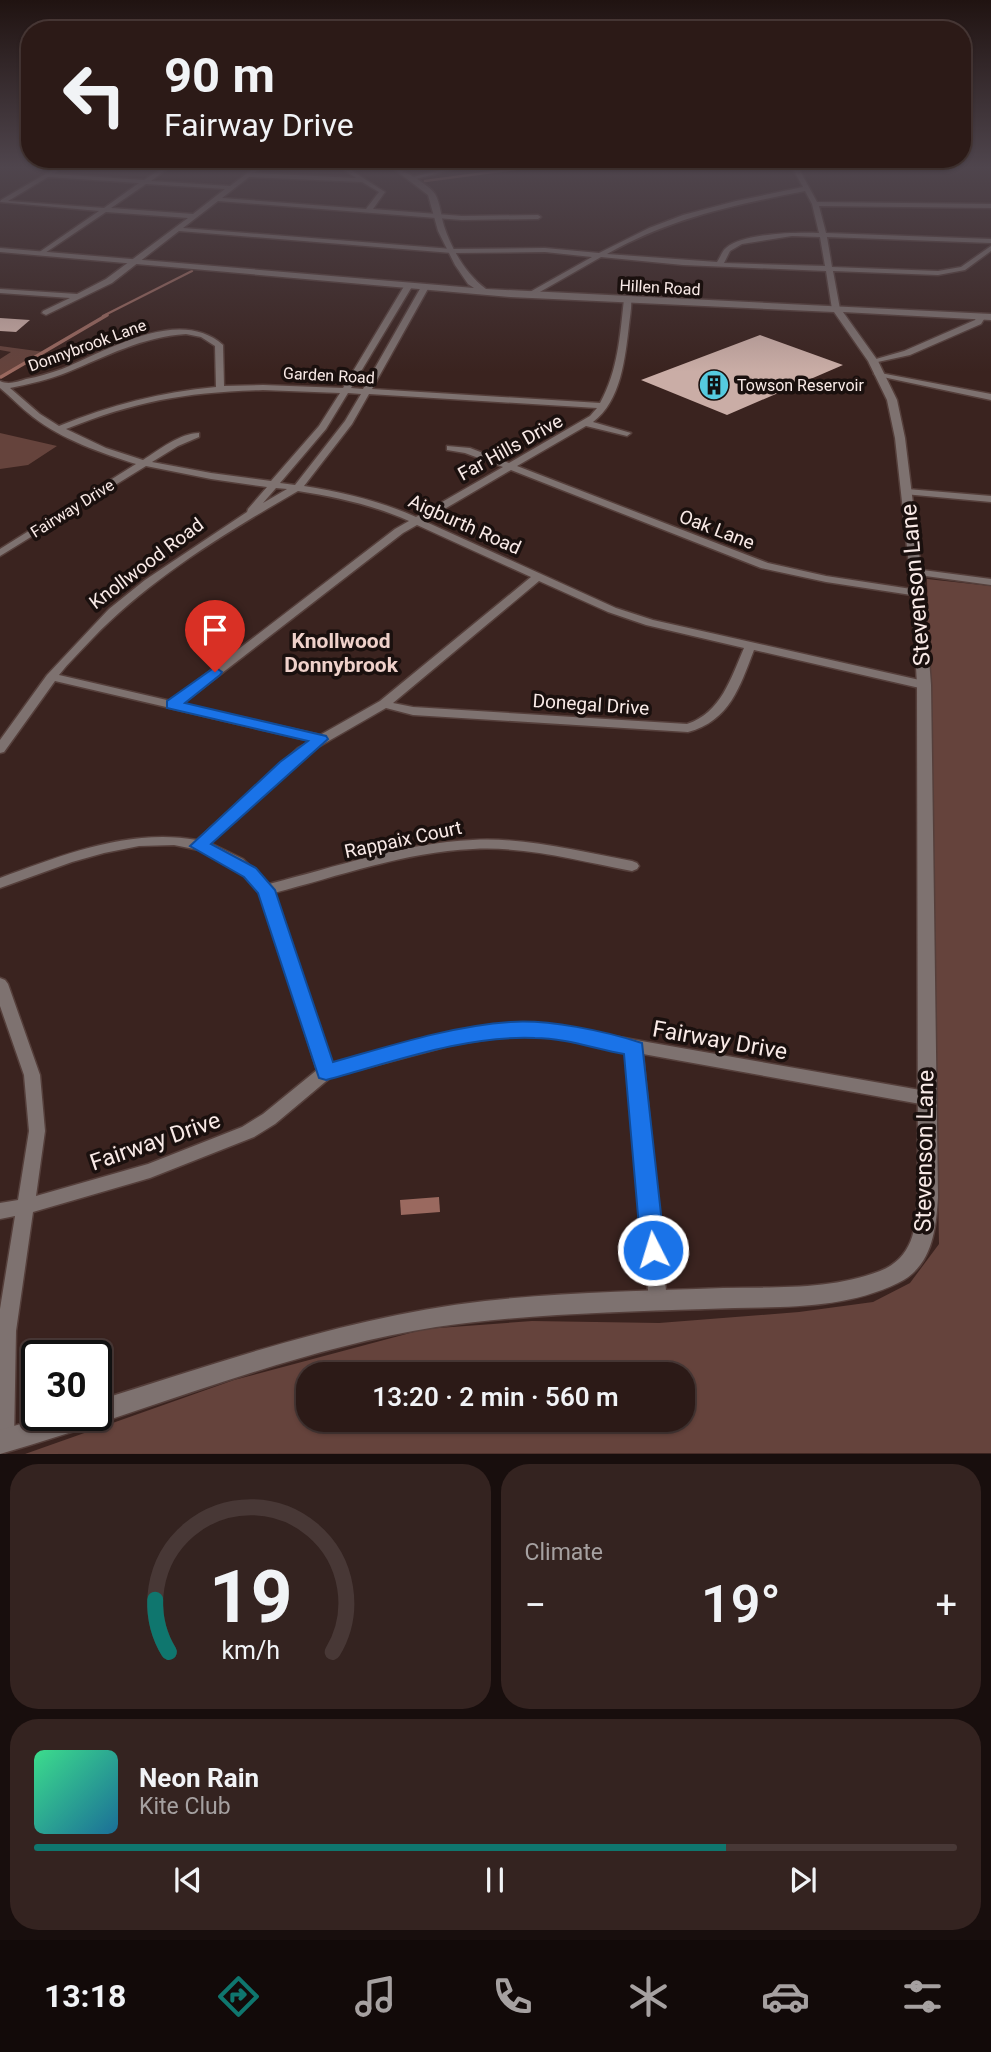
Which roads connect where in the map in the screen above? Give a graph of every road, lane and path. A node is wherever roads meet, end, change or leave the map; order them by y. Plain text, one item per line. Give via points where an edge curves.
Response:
1 (65, 237) edge
2 (167, 237) edge
3 (275, 237) edge
4 (446, 237) edge
5 (639, 237) edge
6 (781, 237) edge
7 (823, 237) edge
8 (891, 237) edge
9 (991, 241) edge
10 (991, 248) edge
11 (0, 250) edge
12 (452, 251) junction
13 (40, 254) junction
14 (600, 254) junction
15 (134, 262) junction
16 (720, 264) junction
17 (829, 269) junction
18 (409, 285) junction
19 (425, 286) junction
20 (0, 291) edge
21 (484, 292) junction
22 (531, 295) junction
23 (78, 296) junction
24 (628, 299) junction
25 (836, 309) junction
26 (46, 313) dead end
27 (987, 316) edge
28 (862, 348) junction
29 (873, 361) junction
30 (878, 374) junction
31 (2, 386) edge
32 (220, 387) junction
33 (346, 390) junction
34 (366, 392) junction
35 (991, 397) edge
36 (604, 406) junction
37 (586, 423) junction
38 (59, 429) junction
39 (626, 433) dead end
40 (196, 435) dead end
41 (450, 448) dead end
42 (144, 463) junction
43 (512, 467) junction
44 (275, 484) junction
45 (298, 487) junction
46 (906, 492) junction
47 (991, 499) edge
48 (246, 517) junction
49 (415, 520) junction
50 (0, 553) edge
51 (915, 572) junction
52 (538, 576) junction
53 (991, 582) edge
54 (918, 593) junction
55 (750, 647) junction
56 (51, 677) junction
57 (924, 685) junction
58 (384, 704) junction
59 (173, 705) junction
60 (320, 739) junction
61 (0, 749) edge
62 (199, 846) junction
63 (632, 866) dead end
64 (0, 883) edge
65 (266, 890) junction
66 (0, 984) edge
67 (634, 1048) junction
68 (326, 1072) junction
69 (926, 1098) junction
70 (26, 1206) junction
71 (0, 1211) edge
72 (658, 1301) junction
73 (112, 1407) edge
74 (37, 1431) edge
75 (2, 1442) edge

1 - 13 street
2 - 15 street
3 - 12 street
4 - 12 street
5 - 14 street
6 - 16 street via 750,239 727,250
7 - 17 street, Stevenson Lane
8 - 9 street
10 - 17 street via 963,269 948,273
11 - 13 street, Hillen Road
12 - 14 street
12 - 21 street via 466,276
13 - 15 street, Hillen Road
14 - 16 street
14 - 22 street
15 - 18 street, Hillen Road
15 - 23 street
16 - 17 street
17 - 25 street, Stevenson Lane
18 - 19 street, Hillen Road
18 - 33 street, Knollwood Road
19 - 21 street, Hillen Road
19 - 34 street, Knollwood Road
20 - 23 street
21 - 22 street, Hillen Road
22 - 24 street, Hillen Road
23 - 26 street
24 - 25 street, Hillen Road
24 - 36 street, Far Hills Drive via 617,383
25 - 27 street, Hillen Road
25 - 28 street, Stevenson Lane
27 - 29 street via 907,352
28 - 29 street, Stevenson Lane
28 - 30 street, Stevenson Lane
29 - 30 street, Stevenson Lane
30 - 35 street
30 - 46 street, Stevenson Lane via 892,400
31 - 32 street, Donnybrook Lane via 65,370 143,338 174,333 202,335 219,345
31 - 38 street, Aigburth Road
32 - 33 street, Garden Road
32 - 38 street, Garden Road via 131,401
33 - 34 street, Garden Road
33 - 44 street, Knollwood Road via 323,427
34 - 36 street, Garden Road
34 - 45 street, Knollwood Road via 340,435
36 - 37 street, Far Hills Drive
37 - 39 street
37 - 43 street, Far Hills Drive
38 - 42 street, Aigburth Road
40 - 42 street, Fairway Drive
41 - 43 street, Oak Lane
42 - 44 street, Aigburth Road
42 - 50 street, Fairway Drive
43 - 49 street, Far Hills Drive
43 - 54 street, Oak Lane via 765,566
44 - 45 street, Aigburth Road
44 - 48 street, Knollwood Road
45 - 48 street, Knollwood Road
45 - 49 street, Aigburth Road via 361,500
46 - 47 street
46 - 51 street, Stevenson Lane
48 - 56 street, Knollwood Road via 123,603 80,642
49 - 52 street, Aigburth Road
49 - 59 street, Far Hills Drive
51 - 53 street
51 - 54 street, Stevenson Lane
52 - 55 street, Aigburth Road via 631,617
52 - 58 street
54 - 57 street, Stevenson Lane
55 - 57 street, Aigburth Road
55 - 58 street, Donegal Drive via 718,713 701,726 413,711
56 - 59 street
56 - 61 street, Knollwood Road
57 - 69 street, Stevenson Lane
58 - 60 street
59 - 60 street
60 - 62 street
62 - 64 street via 156,840 118,843
62 - 65 street via 234,862
63 - 65 street, Rappaix Court via 473,844
65 - 68 street
66 - 70 street via 26,1052 35,1092 36,1147
67 - 68 street, Fairway Drive via 539,1030 509,1030 423,1046
67 - 69 street, Fairway Drive
67 - 72 street
68 - 70 street, Fairway Drive via 248,1132 150,1171
69 - 72 street, Stevenson Lane via 927,1227 921,1250 894,1276 836,1294
70 - 71 street, Fairway Drive
70 - 75 street via 6,1331
72 - 73 street, Stevenson Lane via 496,1310 401,1323
74 - 75 street

